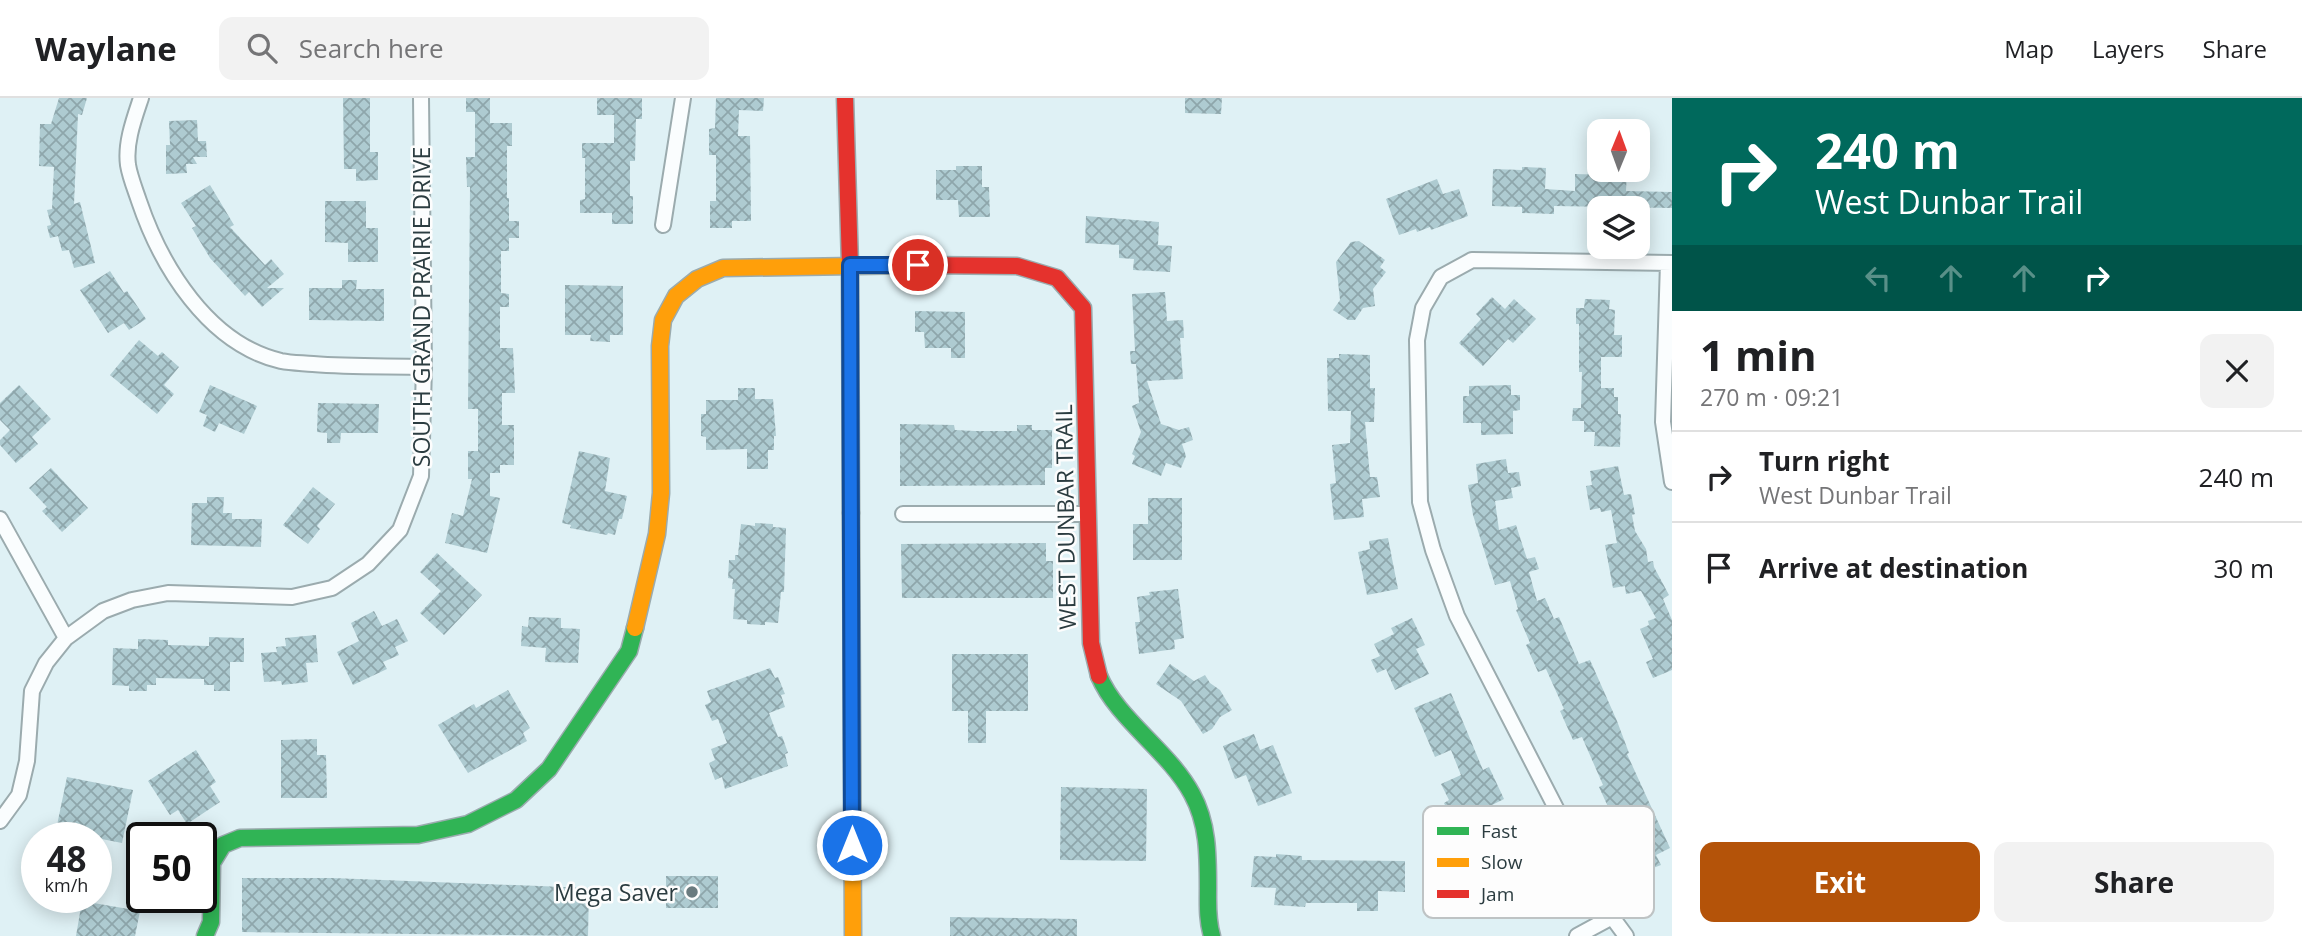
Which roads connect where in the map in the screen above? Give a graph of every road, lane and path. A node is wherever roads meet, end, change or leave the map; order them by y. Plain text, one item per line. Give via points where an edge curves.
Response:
1 (141, 98) edge
2 (421, 98) edge
3 (683, 98) edge
4 (845, 98) edge
5 (663, 225) dead end
6 (1670, 263) edge
7 (850, 265) junction
8 (424, 367) junction
9 (1672, 482) edge
10 (903, 514) dead end
11 (1087, 514) junction
12 (0, 519) edge
13 (66, 638) junction
14 (1555, 806) edge
15 (0, 821) edge
16 (1610, 918) edge
17 (1613, 918) edge
18 (205, 936) edge
19 (853, 936) edge
20 (1212, 936) edge
21 (1577, 936) edge
22 (1626, 936) edge

1 - 8 street via 129,139 128,163 145,221 182,286 228,336 281,361
2 - 8 street, SOUTH GRAND PRAIRIE DRIVE
3 - 5 street
4 - 7 street
6 - 9 street via 1663,422
6 - 14 street via 1472,260 1441,277 1423,307 1417,340 1420,502 1457,616
7 - 11 street, WEST DUNBAR TRAIL via 1017,266 1057,278 1083,308
7 - 18 street, WEST DUNBAR TRAIL via 723,268 697,279 676,296 663,320 660,346 657,534 629,651 549,769 516,800 468,824 418,835 240,838 223,845 212,863 211,922
7 - 19 street
8 - 13 street, SOUTH GRAND PRAIRIE DRIVE via 421,476 400,530 368,564 332,587 292,597 168,593 132,600 103,611
10 - 11 street
11 - 20 street, WEST DUNBAR TRAIL via 1090,643 1102,683 1187,782 1202,815
12 - 13 street
13 - 15 street, SOUTH GRAND PRAIRIE DRIVE via 32,691 27,761 19,795
16 - 21 street
17 - 22 street

